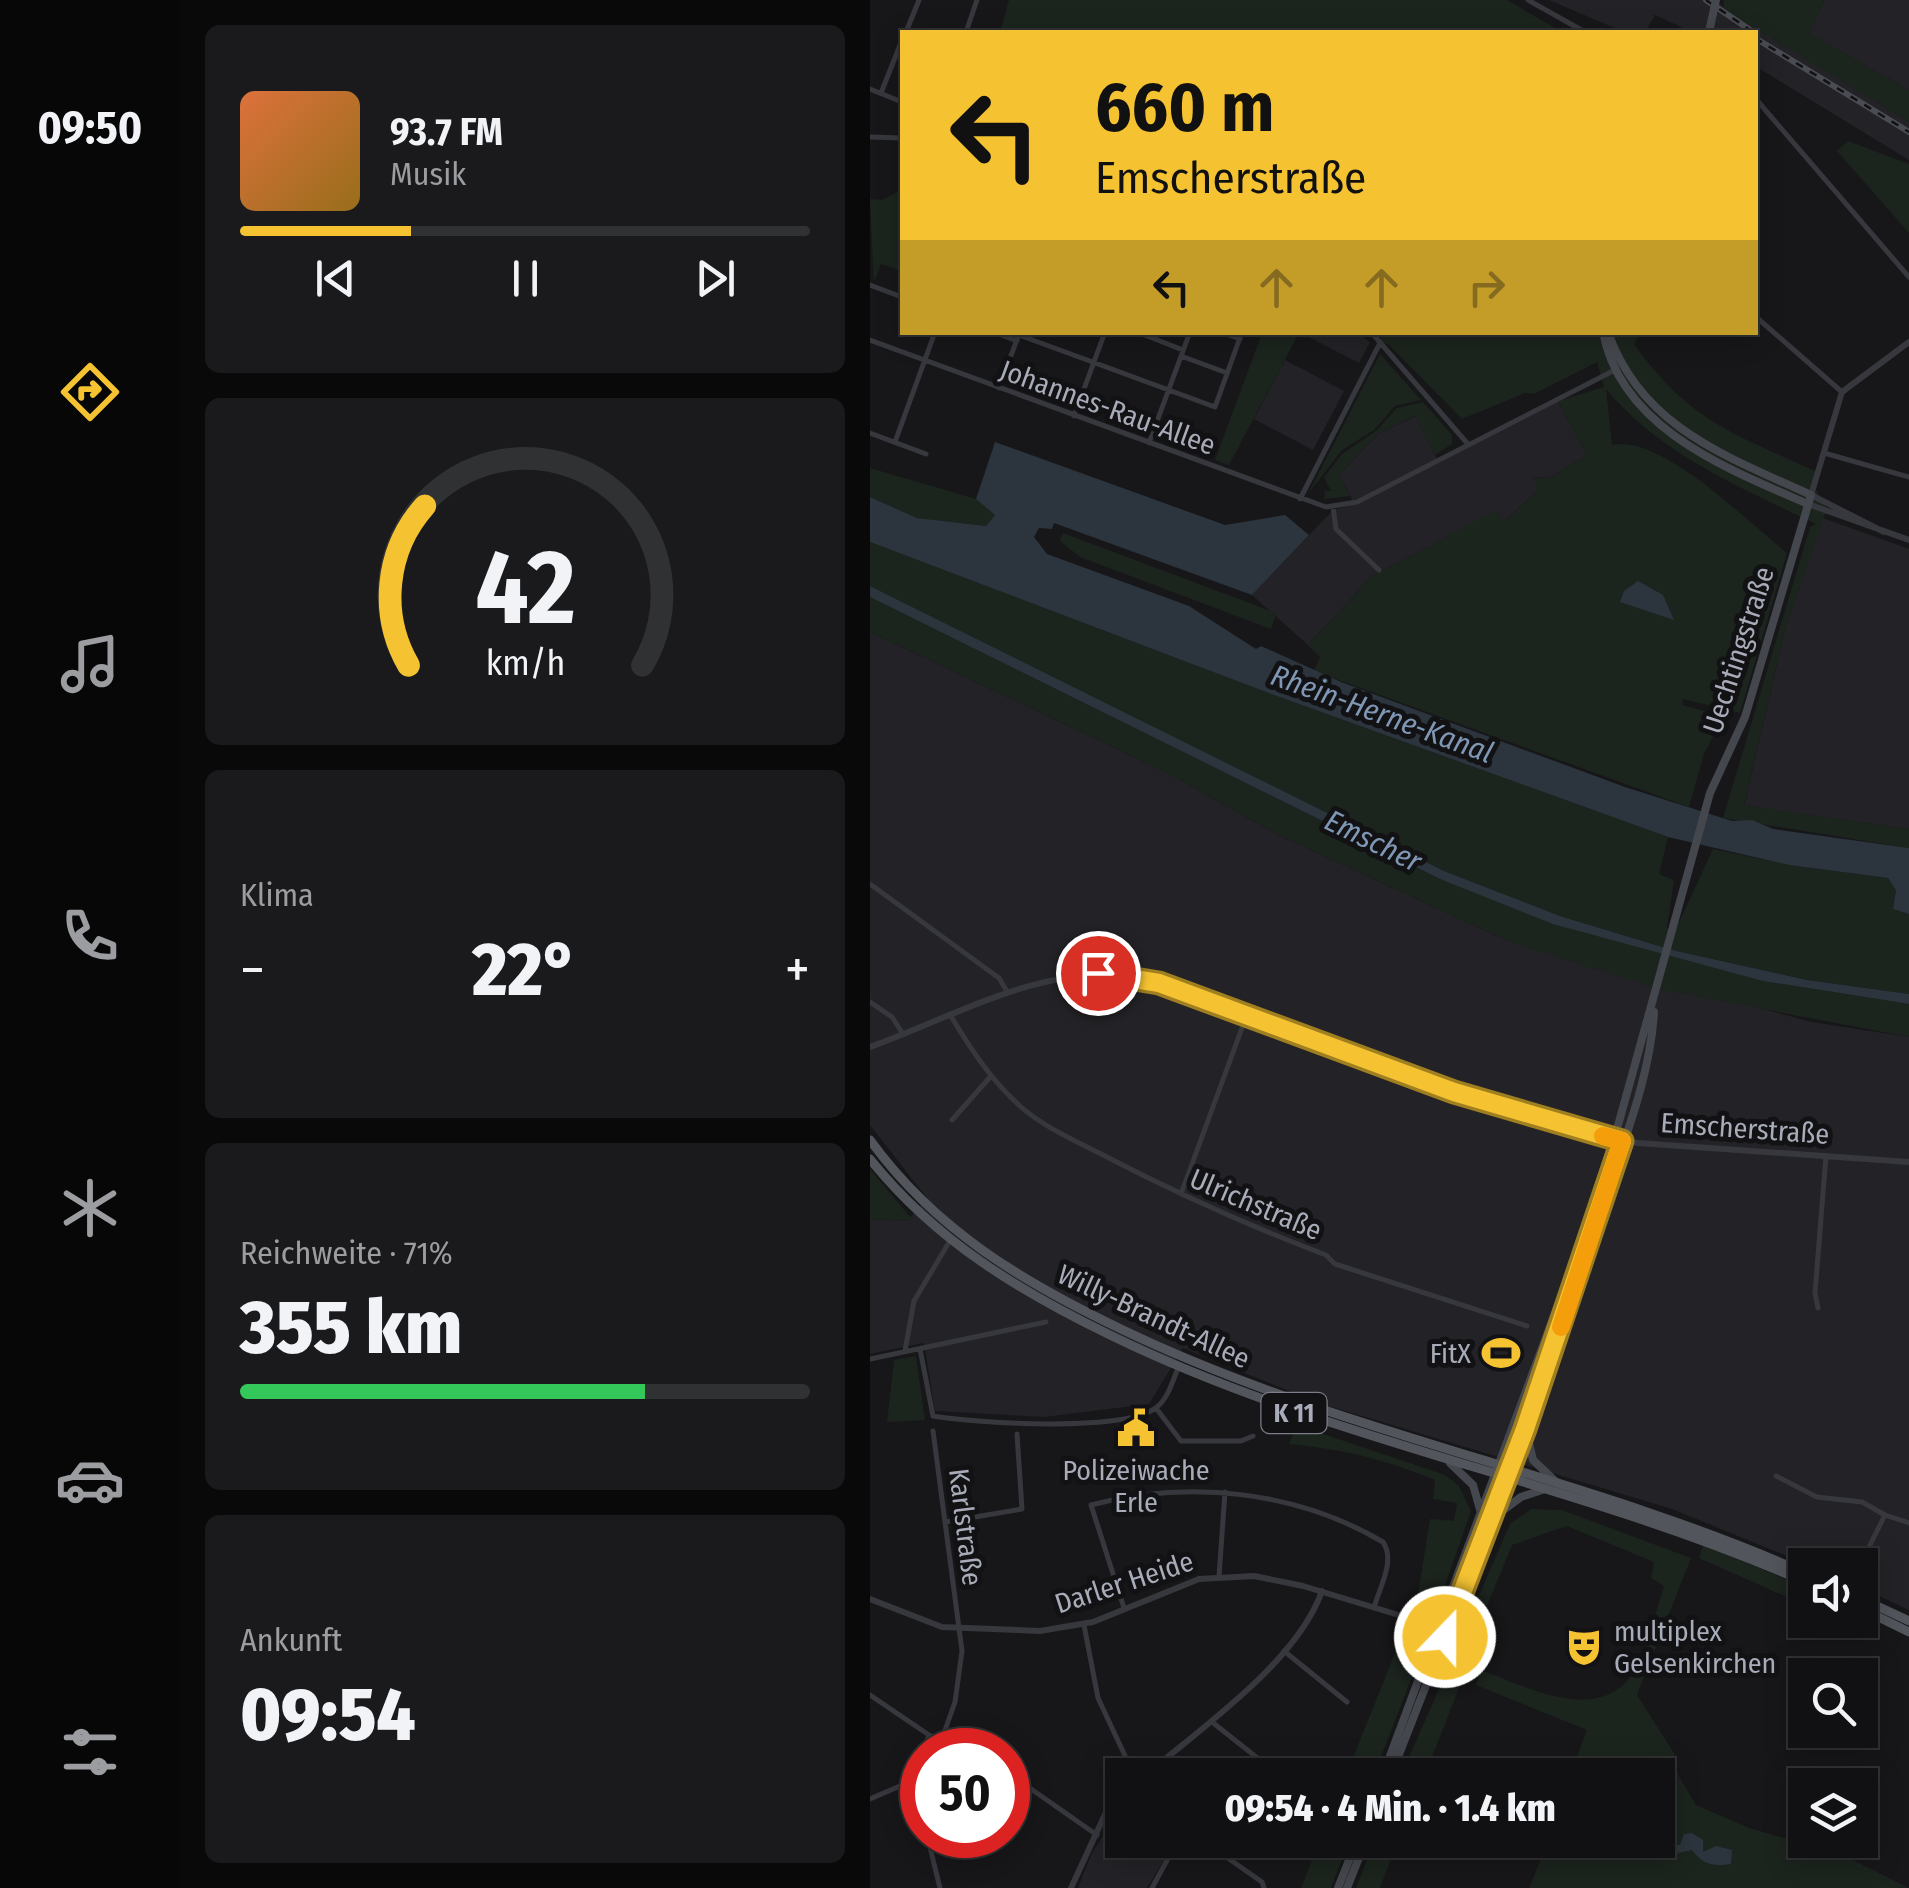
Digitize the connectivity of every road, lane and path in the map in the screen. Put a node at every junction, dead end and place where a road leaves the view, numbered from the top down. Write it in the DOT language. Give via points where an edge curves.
graph roads {
  1 [pos="919,0"];
  2 [pos="976,0"];
  3 [pos="1528,0"];
  4 [pos="1716,0"];
  5 [pos="907,30"];
  6 [pos="967,30"];
  7 [pos="1581,30"];
  8 [pos="1709,30"];
  9 [pos="900,45"];
  10 [pos="870,89"];
  11 [pos="881,94"];
  12 [pos="900,101"];
  13 [pos="1758,101"];
  14 [pos="870,138"];
  15 [pos="900,138"];
  16 [pos="1909,277"];
  17 [pos="870,285"];
  18 [pos="900,296"];
  19 [pos="1758,319"];
  20 [pos="935,335"];
  21 [pos="1104,335"];
  22 [pos="1143,335"];
  23 [pos="1189,335"];
  24 [pos="1373,335"];
  25 [pos="1606,335"];
  26 [pos="1019,336"];
  27 [pos="1241,336"];
  28 [pos="870,340"];
  29 [pos="1909,342"];
  30 [pos="1380,343"];
  31 [pos="1182,353"];
  32 [pos="925,360"];
  33 [pos="1094,362"];
  34 [pos="1618,369"];
  35 [pos="1227,373"];
  36 [pos="999,388"];
  37 [pos="1169,390"];
  38 [pos="1842,392"];
  39 [pos="1074,416"];
  40 [pos="870,433"];
  41 [pos="895,442"];
  42 [pos="1148,443"];
  43 [pos="1468,444"];
  44 [pos="1824,453"];
  45 [pos="926,454"];
  46 [pos="1909,476"];
  47 [pos="1300,499"];
  48 [pos="1809,500"];
  49 [pos="1333,507"];
  50 [pos="1909,540"];
  51 [pos="1379,570"];
  52 [pos="870,884"];
  53 [pos="1008,992"];
  54 [pos="870,1002"];
  55 [pos="951,1016"];
  56 [pos="1246,1016"];
  57 [pos="904,1035"];
  58 [pos="870,1047"];
  59 [pos="991,1076"];
  60 [pos="952,1120"];
  61 [pos="870,1140"];
  62 [pos="1618,1140"];
  63 [pos="1826,1156"];
  64 [pos="870,1159"];
  65 [pos="1909,1162"];
  66 [pos="1181,1194"];
  67 [pos="953,1237"];
  68 [pos="1818,1308"];
  69 [pos="1046,1322"];
  70 [pos="1527,1326"];
  71 [pos="920,1350"];
  72 [pos="905,1352"];
  73 [pos="870,1360"];
  74 [pos="1180,1362"];
  75 [pos="1156,1408"];
  76 [pos="1525,1429"];
  77 [pos="933,1431"];
  78 [pos="1018,1434"];
  79 [pos="1252,1436"];
  80 [pos="1450,1463"];
  81 [pos="1504,1473"];
  82 [pos="1776,1476"];
  83 [pos="1558,1484"];
  84 [pos="1542,1490"];
  85 [pos="1225,1492"];
  86 [pos="1885,1515"];
  87 [pos="1481,1516"];
  88 [pos="1491,1520"];
  89 [pos="945,1522"];
  90 [pos="1909,1523"];
  91 [pos="1868,1548"];
  92 [pos="1788,1566"];
  93 [pos="1788,1575"];
  94 [pos="1219,1576"];
  95 [pos="1322,1591"];
  96 [pos="870,1600"];
  97 [pos="1878,1607"];
  98 [pos="1124,1608"];
  99 [pos="1374,1608"];
  100 [pos="1878,1617"];
  101 [pos="1909,1622"];
  102 [pos="1084,1625"];
  103 [pos="959,1628"];
  104 [pos="1442,1631"];
  105 [pos="1909,1632"];
  106 [pos="1284,1651"];
  107 [pos="870,1694"];
  108 [pos="1347,1702"];
  109 [pos="1210,1720"];
  110 [pos="918,1728"];
  111 [pos="946,1728"];
  112 [pos="1126,1758"];
  113 [pos="1166,1758"];
  114 [pos="1258,1758"];
  115 [pos="1389,1758"];
  116 [pos="1397,1758"];
  117 [pos="900,1786"];
  118 [pos="1030,1788"];
  119 [pos="870,1799"];
  120 [pos="1105,1821"];
  121 [pos="1097,1835"];
  122 [pos="933,1858"];
  123 [pos="1168,1858"];
  124 [pos="1225,1858"];
  125 [pos="1350,1858"];
  126 [pos="1359,1858"];
  127 [pos="940,1888"];
  128 [pos="1072,1888"];
  129 [pos="1152,1888"];
  130 [pos="1264,1888"];
  131 [pos="1338,1888"];
  132 [pos="1348,1888"];
  1 -- 5 [label="street"];
  2 -- 6 [label="street"];
  3 -- 7 [label="street"];
  4 -- 8 [label="main road, bridge"];
  9 -- 11 [label="street"];
  10 -- 11 [label="street"];
  11 -- 12 [label="street"];
  13 -- 16 [label="street"];
  14 -- 15 [label="street"];
  17 -- 18 [label="street"];
  19 -- 38 [label="street"];
  20 -- 32 [label="street"];
  21 -- 33 [label="street"];
  22 -- 31 [label="street"];
  23 -- 31 [label="street"];
  24 -- 30 [label="street"];
  25 -- 34 [label="main road"];
  26 -- 33 [label="street"];
  26 -- 36 [label="street"];
  27 -- 35 [label="street"];
  28 -- 32 [label="street, Johannes-Rau-Allee"];
  29 -- 38 [label="street"];
  30 -- 43 [label="street"];
  30 -- 47 [label="street"];
  31 -- 35 [label="street"];
  31 -- 37 [label="street"];
  32 -- 36 [label="street, Johannes-Rau-Allee"];
  32 -- 41 [label="street"];
  33 -- 37 [label="street"];
  33 -- 39 [label="street"];
  34 -- 43 [label="street"];
  34 -- 48 [label="main road" via="1637,405 1664,428"];
  35 -- 37 [label="street" via="1215,407"];
  36 -- 39 [label="street, Johannes-Rau-Allee"];
  37 -- 42 [label="street"];
  38 -- 44 [label="street, Uechtingstraße"];
  39 -- 42 [label="street, Johannes-Rau-Allee"];
  40 -- 41 [label="street"];
  41 -- 45 [label="street"];
  42 -- 47 [label="street, Johannes-Rau-Allee"];
  43 -- 49 [label="street" via="1357,502"];
  44 -- 46 [label="street"];
  44 -- 48 [label="street, Uechtingstraße"];
  47 -- 49 [label="street, Johannes-Rau-Allee"];
  48 -- 50 [label="street"];
  48 -- 62 [label="main road, Uechtingstraße" via="1745,717 1706,805"];
  49 -- 51 [label="street" via="1336,529"];
  52 -- 53 [label="street" via="1000,978"];
  53 -- 55 [label="street, Emscherstraße"];
  53 -- 56 [label="street, Emscherstraße" via="1075,974 1126,975"];
  54 -- 57 [label="street"];
  55 -- 57 [label="street, Emscherstraße"];
  55 -- 59 [label="street, Ulrichstraße"];
  56 -- 62 [label="street, Emscherstraße" via="1454,1092"];
  56 -- 66 [label="street"];
  57 -- 58 [label="street, Emscherstraße"];
  59 -- 60 [label="street"];
  59 -- 66 [label="street, Ulrichstraße" via="1044,1124"];
  61 -- 67 [label="main road, Willy-Brandt-Allee / K 11"];
  62 -- 63 [label="street, Emscherstraße"];
  62 -- 76 [label="main road"];
  62 -- 81 [label="main road"];
  63 -- 65 [label="street, Emscherstraße"];
  63 -- 68 [label="street"];
  64 -- 67 [label="main road, Willy-Brandt-Allee / K 11" via="922,1217"];
  66 -- 70 [label="street, Ulrichstraße" via="1367,1277"];
  67 -- 72 [label="street" via="914,1301"];
  67 -- 74 [label="main road, Willy-Brandt-Allee / K 11"];
  69 -- 71 [label="street"];
  71 -- 72 [label="street"];
  71 -- 75 [label="street" via="933,1416 1033,1424"];
  72 -- 73 [label="street"];
  74 -- 75 [label="street"];
  74 -- 80 [label="main road, Willy-Brandt-Allee / K 11" via="1332,1426"];
  74 -- 81 [label="main road, Willy-Brandt-Allee / K 11"];
  75 -- 79 [label="street" via="1181,1441"];
  76 -- 81 [label="main road"];
  76 -- 83 [label="main road" via="1533,1460"];
  77 -- 89 [label="street, Karlstraße"];
  78 -- 89 [label="street" via="1022,1509"];
  80 -- 81 [label="main road, Willy-Brandt-Allee / K 11"];
  80 -- 87 [label="main road" via="1472,1485"];
  81 -- 83 [label="main road, Willy-Brandt-Allee / K 11"];
  81 -- 84 [label="main road, Willy-Brandt-Allee / K 11"];
  81 -- 87 [label="main road"];
  81 -- 88 [label="main road"];
  82 -- 86 [label="street" via="1817,1497 1862,1502"];
  83 -- 92 [label="main road, Willy-Brandt-Allee / K 11"];
  84 -- 88 [label="main road"];
  84 -- 93 [label="main road, Willy-Brandt-Allee / K 11"];
  85 -- 94 [label="street"];
  85 -- 98 [label="street" via="1091,1505"];
  85 -- 99 [label="street" via="1309,1509 1382,1542 1386,1570"];
  86 -- 90 [label="street"];
  86 -- 91 [label="street"];
  87 -- 104 [label="main road"];
  88 -- 104 [label="main road"];
  89 -- 103 [label="street, Karlstraße"];
  94 -- 95 [label="street, Darler Heide" via="1269,1578"];
  94 -- 98 [label="street, Darler Heide"];
  95 -- 99 [label="street, Darler Heide"];
  95 -- 106 [label="street"];
  96 -- 103 [label="street, Darler Heide" via="931,1625"];
  97 -- 101 [label="main road"];
  98 -- 102 [label="street, Darler Heide"];
  99 -- 104 [label="street, Darler Heide"];
  100 -- 105 [label="main road"];
  102 -- 103 [label="street, Darler Heide"];
  102 -- 112 [label="street" via="1098,1698"];
  103 -- 111 [label="street, Karlstraße" via="960,1679"];
  104 -- 115 [label="main road"];
  104 -- 116 [label="main road"];
  106 -- 108 [label="street"];
  106 -- 109 [label="street"];
  107 -- 110 [label="street"];
  109 -- 113 [label="street"];
  109 -- 114 [label="street"];
  117 -- 119 [label="street"];
  118 -- 121 [label="street"];
  120 -- 121 [label="street"];
  121 -- 128 [label="street"];
  122 -- 127 [label="street"];
  123 -- 129 [label="street"];
  124 -- 130 [label="street"];
  125 -- 131 [label="main road"];
  126 -- 132 [label="main road"];
}
